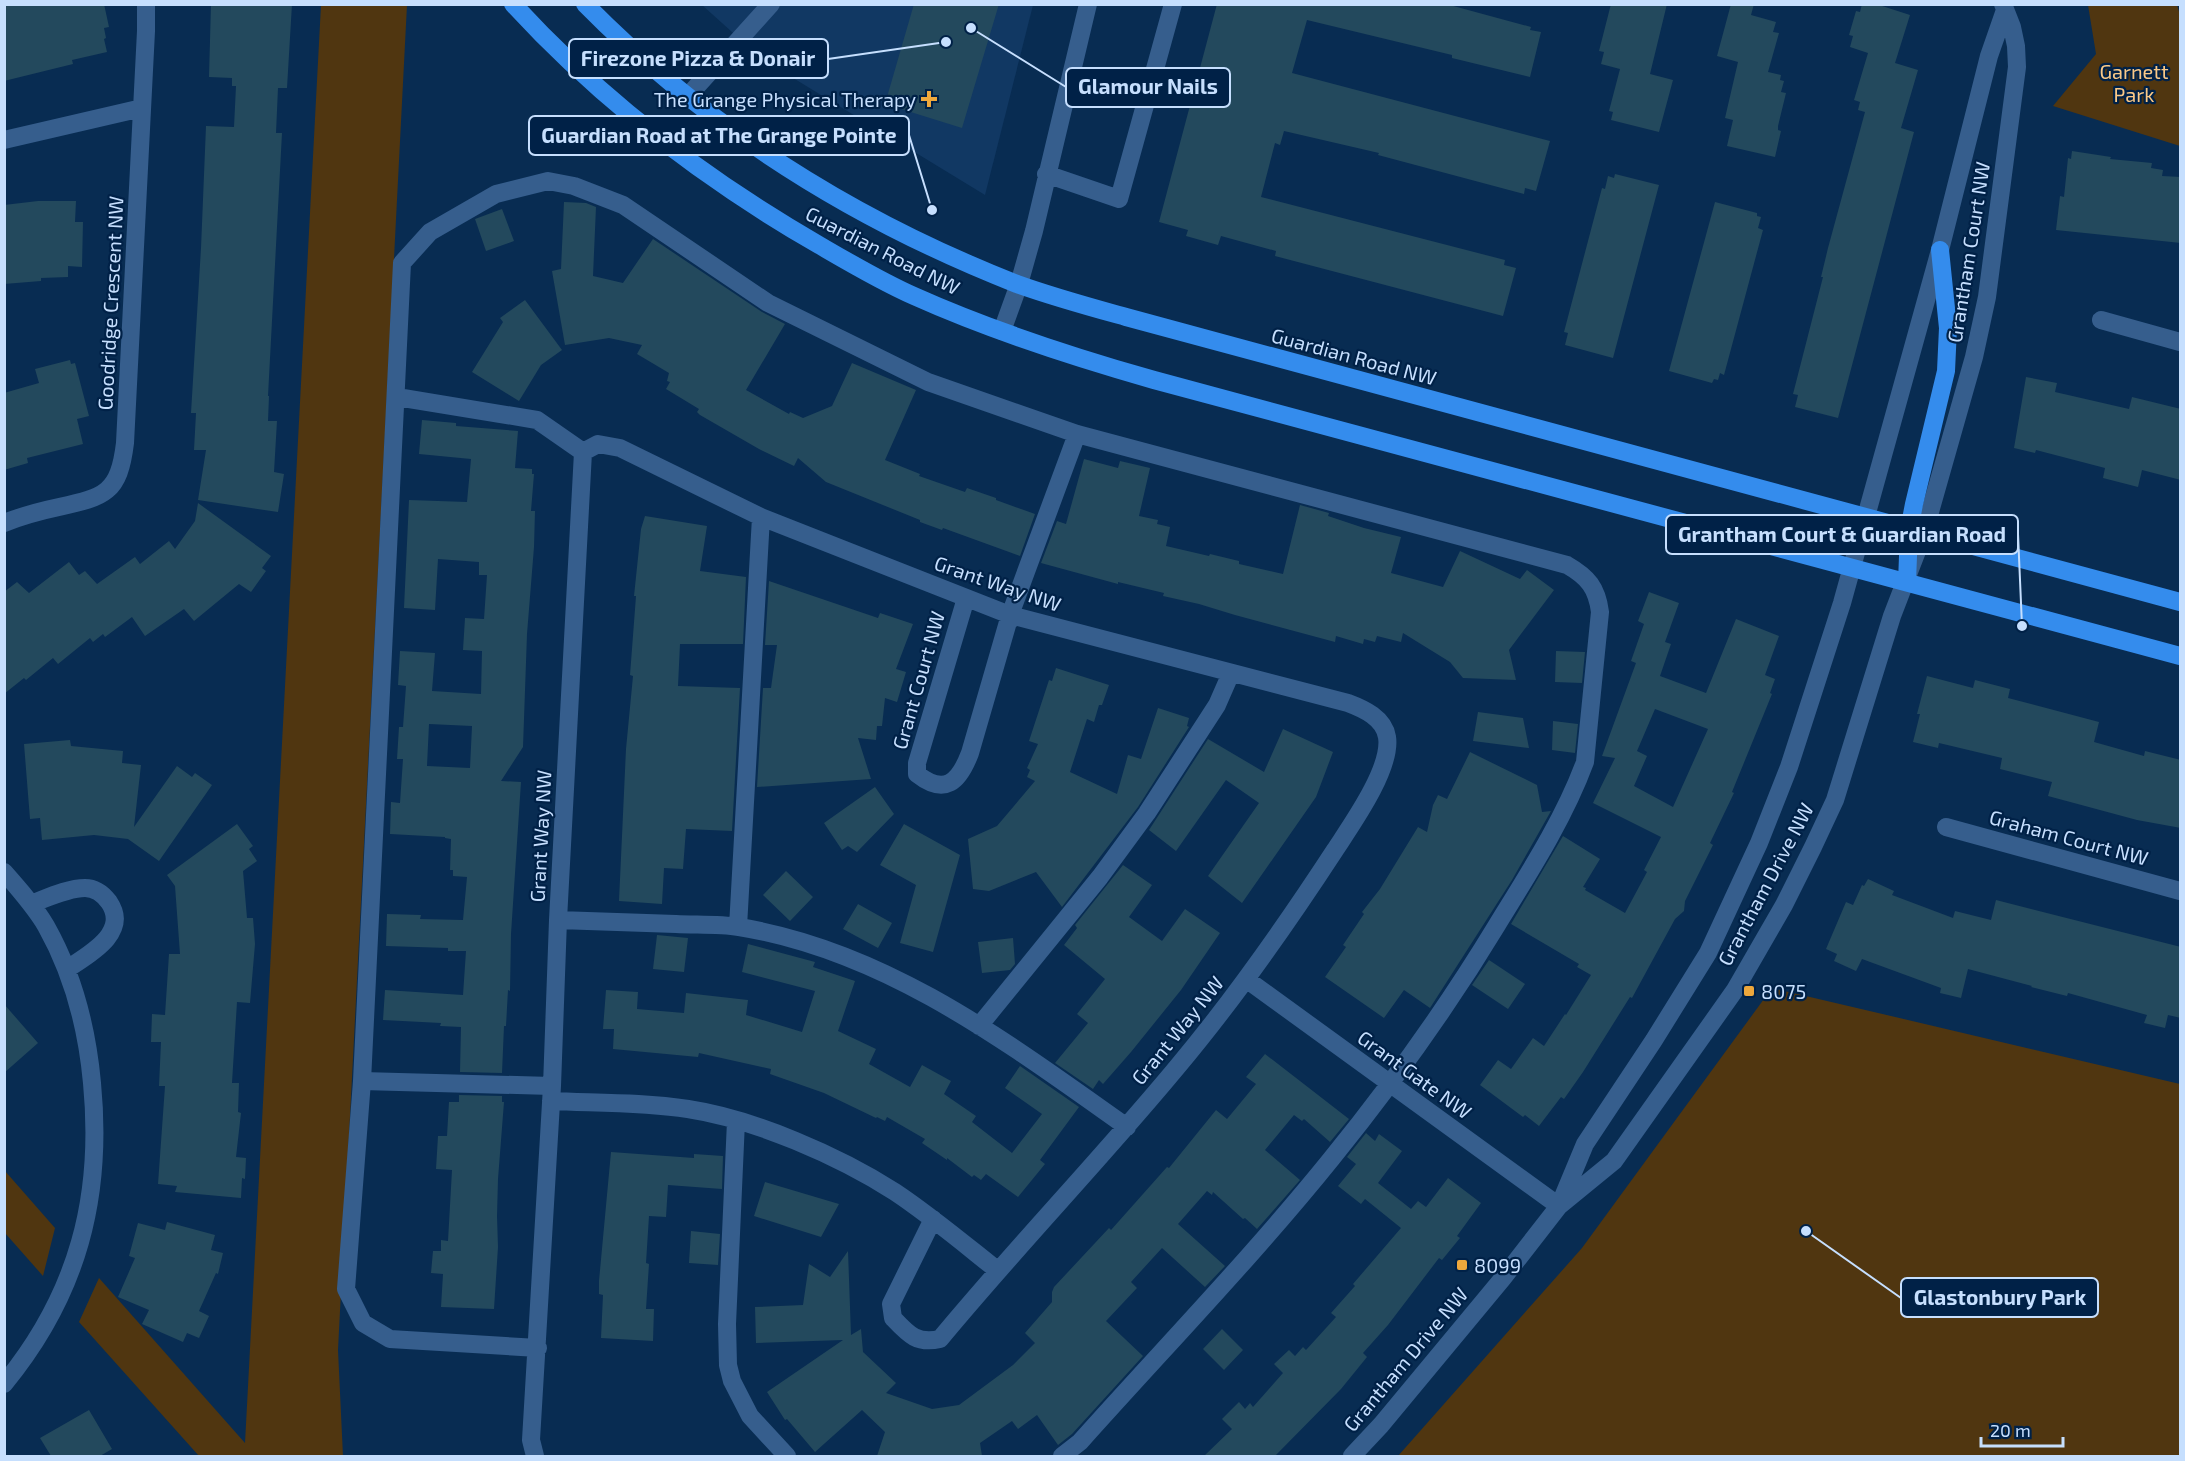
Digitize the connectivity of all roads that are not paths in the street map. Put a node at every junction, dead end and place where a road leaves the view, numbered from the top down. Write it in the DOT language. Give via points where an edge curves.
graph roads {
  1 [pos="146,4"];
  2 [pos="513,4"];
  3 [pos="585,4"];
  4 [pos="771,4"];
  5 [pos="1088,4"];
  6 [pos="1173,4"];
  7 [pos="2004,7"];
  8 [pos="688,96"];
  9 [pos="142,108"];
  10 [pos="4,140"];
  11 [pos="1046,174"];
  12 [pos="1940,250"];
  13 [pos="1019,284"];
  14 [pos="2101,320"];
  15 [pos="1002,331"];
  16 [pos="2181,342"];
  17 [pos="397,397"];
  18 [pos="1077,434"];
  19 [pos="583,452"];
  20 [pos="761,517"];
  21 [pos="1866,518"];
  22 [pos="4,523"];
  23 [pos="1916,531"];
  24 [pos="1852,567"];
  25 [pos="1907,582"];
  26 [pos="966,598"];
  27 [pos="2181,602"];
  28 [pos="1011,615"];
  29 [pos="2181,656"];
  30 [pos="1231,673"];
  31 [pos="1947,827"];
  32 [pos="4,872"];
  33 [pos="2181,891"];
  34 [pos="31,904"];
  35 [pos="558,920"];
  36 [pos="738,927"];
  37 [pos="67,969"];
  38 [pos="1246,979"];
  39 [pos="979,1026"];
  40 [pos="362,1081"];
  41 [pos="1389,1083"];
  42 [pos="551,1093"];
  43 [pos="736,1121"];
  44 [pos="1126,1128"];
  45 [pos="1559,1206"];
  46 [pos="933,1219"];
  47 [pos="997,1270"];
  48 [pos="538,1348"];
  49 [pos="4,1384"];
  50 [pos="535,1456"];
  51 [pos="787,1456"];
  52 [pos="1062,1456"];
  53 [pos="1352,1456"];
  1 -- 9 [label="street, Goodridge Crescent NW"];
  2 -- 15 [label="main road, Guardian Road NW" via="613,100 724,186 779,222 914,296"];
  3 -- 8 [label="main road, Guardian Road NW" via="618,38"];
  4 -- 8 [label="street"];
  5 -- 11 [label="street"];
  6 -- 11 [label="street" via="1119,199"];
  7 -- 12 [label="street, Grantham Court NW"];
  7 -- 23 [label="street, Grantham Court NW" via="2012,27 2017,67 1987,297 1974,357"];
  8 -- 13 [label="main road, Guardian Road NW" via="741,138 841,202 900,233"];
  9 -- 10 [label="street"];
  9 -- 22 [label="street, Goodridge Crescent NW" via="121,470 98,497"];
  11 -- 13 [label="street"];
  12 -- 21 [label="street, Grantham Court NW"];
  12 -- 23 [label="main road" via="1948,328 1946,371"];
  13 -- 15 [label="street"];
  13 -- 21 [label="main road, Guardian Road NW" via="1126,317"];
  14 -- 16 [label="street"];
  15 -- 24 [label="main road, Guardian Road NW" via="1035,345 1154,380"];
  17 -- 18 [label="street" via="402,263 430,231 496,194 548,181 574,186 623,205 768,303 928,382"];
  17 -- 19 [label="street" via="537,420"];
  17 -- 40 [label="street"];
  18 -- 28 [label="street"];
  18 -- 41 [label="street" via="1567,565 1582,573 1598,597 1600,612 1587,750 1577,783 1526,879 1483,948"];
  19 -- 20 [label="street, Grant Way NW" via="598,444 620,448"];
  19 -- 35 [label="street, Grant Way NW"];
  20 -- 26 [label="street, Grant Way NW"];
  20 -- 36 [label="street"];
  21 -- 23 [label="main road, Guardian Road NW"];
  21 -- 24 [label="street, Grantham Drive NW"];
  23 -- 25 [label="street, Grantham Drive NW"];
  23 -- 27 [label="main road, Guardian Road NW"];
  24 -- 25 [label="main road, Guardian Road NW"];
  24 -- 45 [label="street, Grantham Drive NW" via="1789,767 1723,924 1683,995 1585,1144"];
  25 -- 29 [label="main road"];
  25 -- 45 [label="street, Grantham Drive NW" via="1892,616 1835,800 1784,905 1735,990 1614,1161"];
  26 -- 28 [label="street, Grant Way NW"];
  26 -- 28 [label="street, Grant Court NW" via="917,763 917,774 926,781 939,785 962,774"];
  28 -- 30 [label="street, Grant Way NW"];
  30 -- 38 [label="street, Grant Way NW" via="1364,709 1385,728 1387,738 1383,767 1359,811"];
  30 -- 39 [label="street" via="1217,705 1147,813"];
  31 -- 33 [label="street, Graham Court NW"];
  32 -- 34 [label="street"];
  34 -- 37 [label="street"];
  34 -- 37 [label="street" via="86,888 97,890 111,905 111,934"];
  35 -- 36 [label="street"];
  35 -- 42 [label="street, Grant Way NW"];
  36 -- 39 [label="street" via="824,949 875,968"];
  37 -- 49 [label="street" via="89,1058 96,1134 92,1191 80,1247 65,1286 45,1324"];
  38 -- 41 [label="street, Grant Gate NW"];
  38 -- 44 [label="street, Grant Way NW"];
  39 -- 44 [label="street"];
  40 -- 42 [label="street"];
  40 -- 48 [label="street" via="346,1289 363,1323 390,1339"];
  41 -- 45 [label="street, Grant Gate NW"];
  41 -- 52 [label="street" via="1281,1219 1080,1442"];
  42 -- 43 [label="street" via="689,1109"];
  42 -- 48 [label="street, Grant Way NW"];
  43 -- 46 [label="street" via="825,1155 893,1191"];
  43 -- 51 [label="street" via="728,1365 750,1416"];
  44 -- 47 [label="street, Grant Way NW"];
  45 -- 53 [label="street, Grantham Drive NW"];
  46 -- 47 [label="street"];
  46 -- 47 [label="street, Grant Way NW" via="891,1304 893,1318 916,1339 940,1339"];
  48 -- 50 [label="street, Grant Way NW" via="531,1440"];
}
